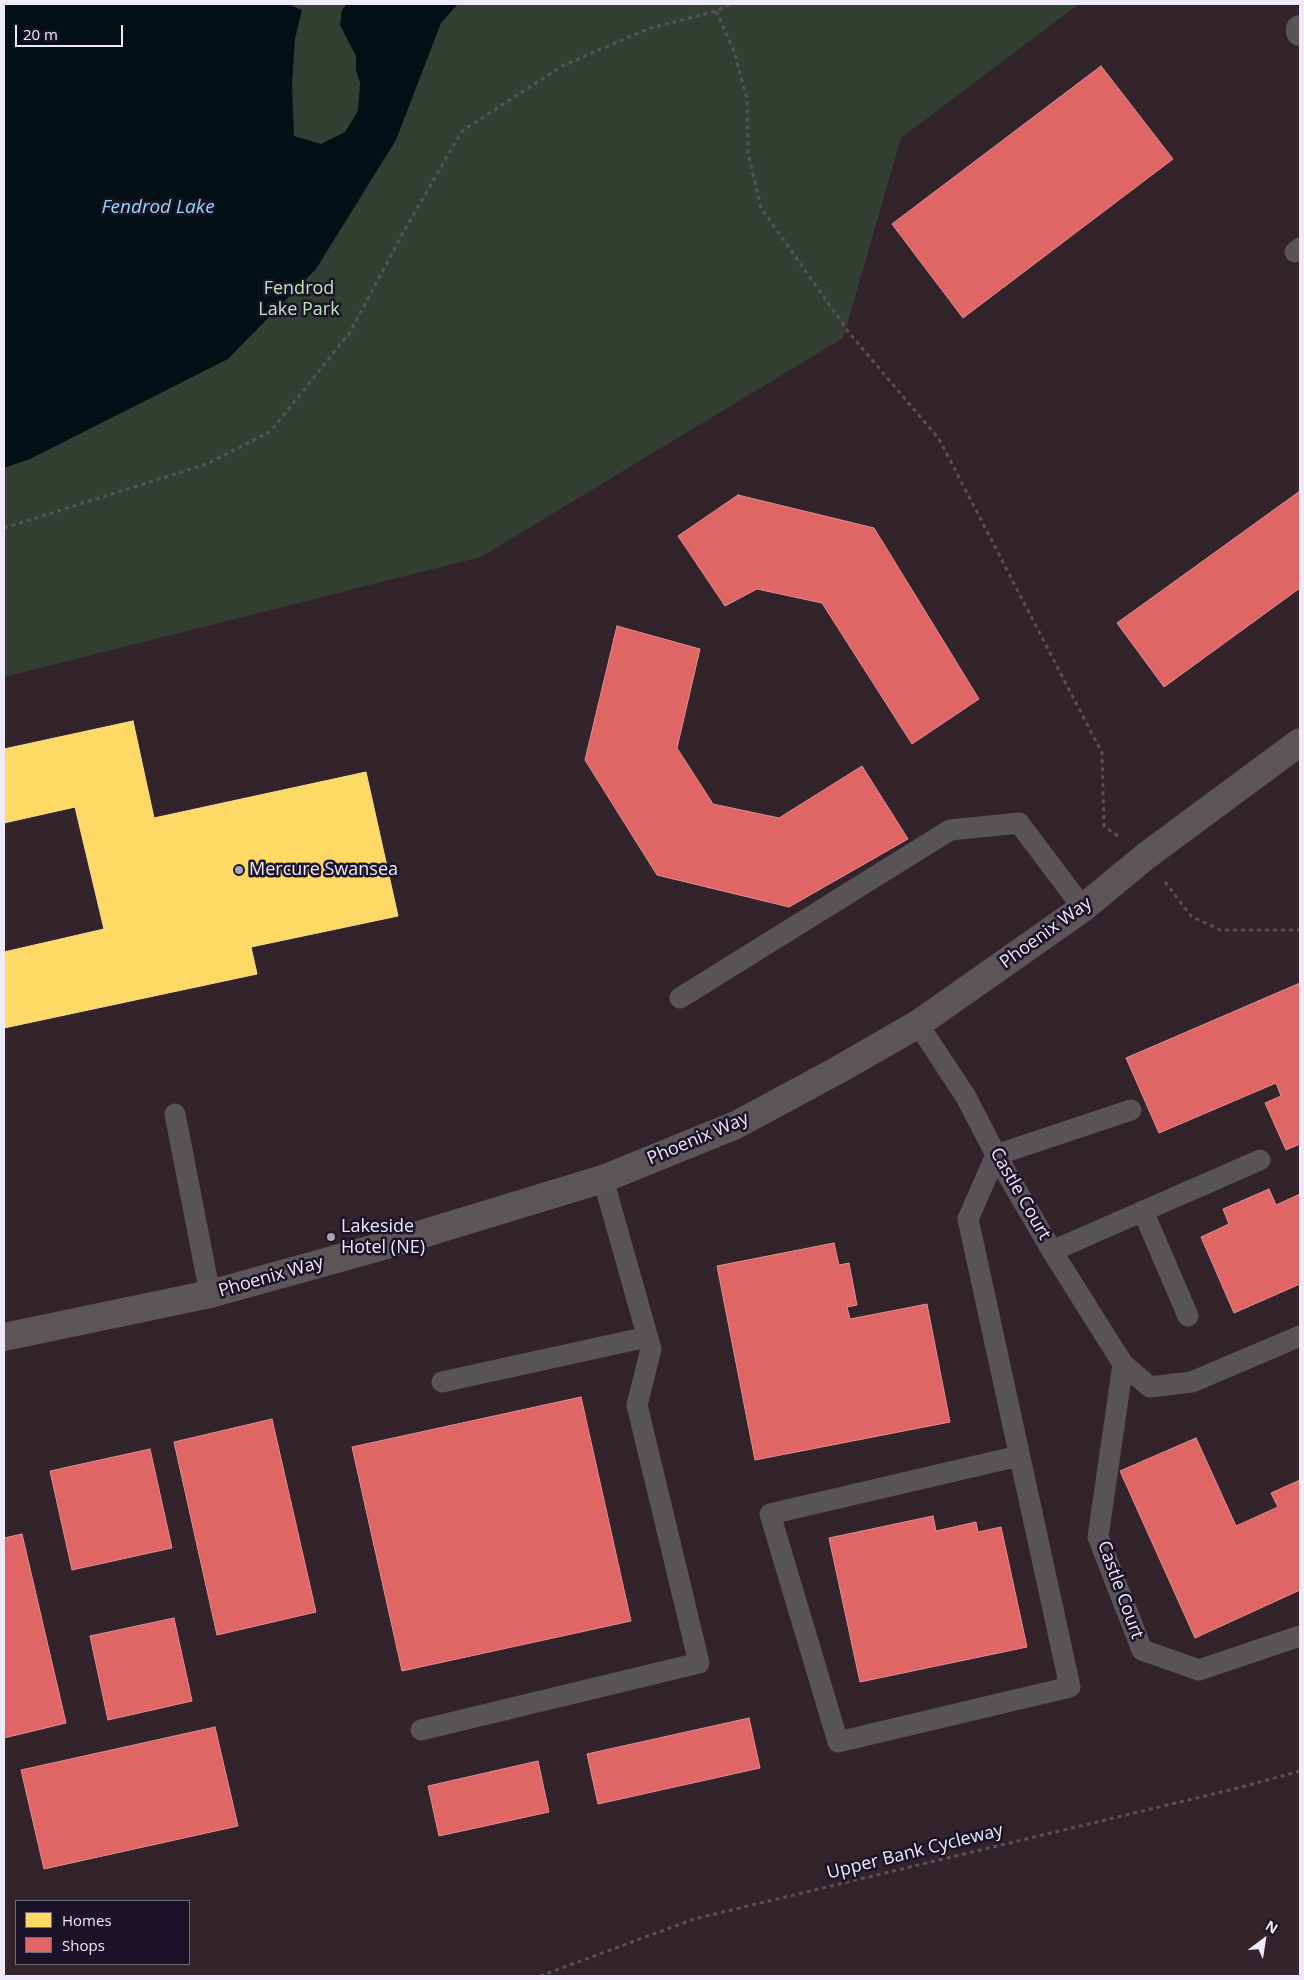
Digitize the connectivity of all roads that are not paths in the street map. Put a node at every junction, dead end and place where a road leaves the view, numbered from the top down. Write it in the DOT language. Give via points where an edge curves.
graph roads {
  1 [pos="1300,742"];
  2 [pos="1083,908"];
  3 [pos="680,998"];
  4 [pos="918,1024"];
  5 [pos="1131,1110"];
  6 [pos="175,1114"];
  7 [pos="996,1155"];
  8 [pos="1260,1160"];
  9 [pos="603,1179"];
  10 [pos="1143,1211"];
  11 [pos="1052,1251"];
  12 [pos="210,1294"];
  13 [pos="1188,1316"];
  14 [pos="1300,1336"];
  15 [pos="4,1337"];
  16 [pos="647,1337"];
  17 [pos="1123,1364"];
  18 [pos="442,1382"];
  19 [pos="1019,1456"];
  20 [pos="1300,1636"];
  21 [pos="421,1730"];
  1 -- 2 [label="street, Phoenix Way" via="1146,856"];
  2 -- 3 [label="lane" via="1019,823 950,830"];
  2 -- 4 [label="street, Phoenix Way"];
  4 -- 7 [label="lane, Castle Court" via="966,1098"];
  4 -- 9 [label="street, Phoenix Way" via="739,1123"];
  5 -- 7 [label="lane"];
  6 -- 12 [label="lane"];
  7 -- 11 [label="lane, Castle Court"];
  7 -- 19 [label="lane" via="968,1219"];
  8 -- 10 [label="lane"];
  9 -- 12 [label="street, Phoenix Way"];
  9 -- 16 [label="lane"];
  10 -- 11 [label="lane"];
  10 -- 13 [label="lane"];
  11 -- 17 [label="lane, Castle Court"];
  12 -- 15 [label="street, Phoenix Way"];
  14 -- 17 [label="lane, Castle Court" via="1192,1382 1150,1387"];
  16 -- 18 [label="lane"];
  16 -- 21 [label="lane" via="651,1349 637,1405 699,1663"];
  17 -- 20 [label="lane, Castle Court" via="1098,1537 1142,1650 1199,1670"];
  19 -- 19 [label="lane" via="1070,1687 838,1742 770,1514"];
}
